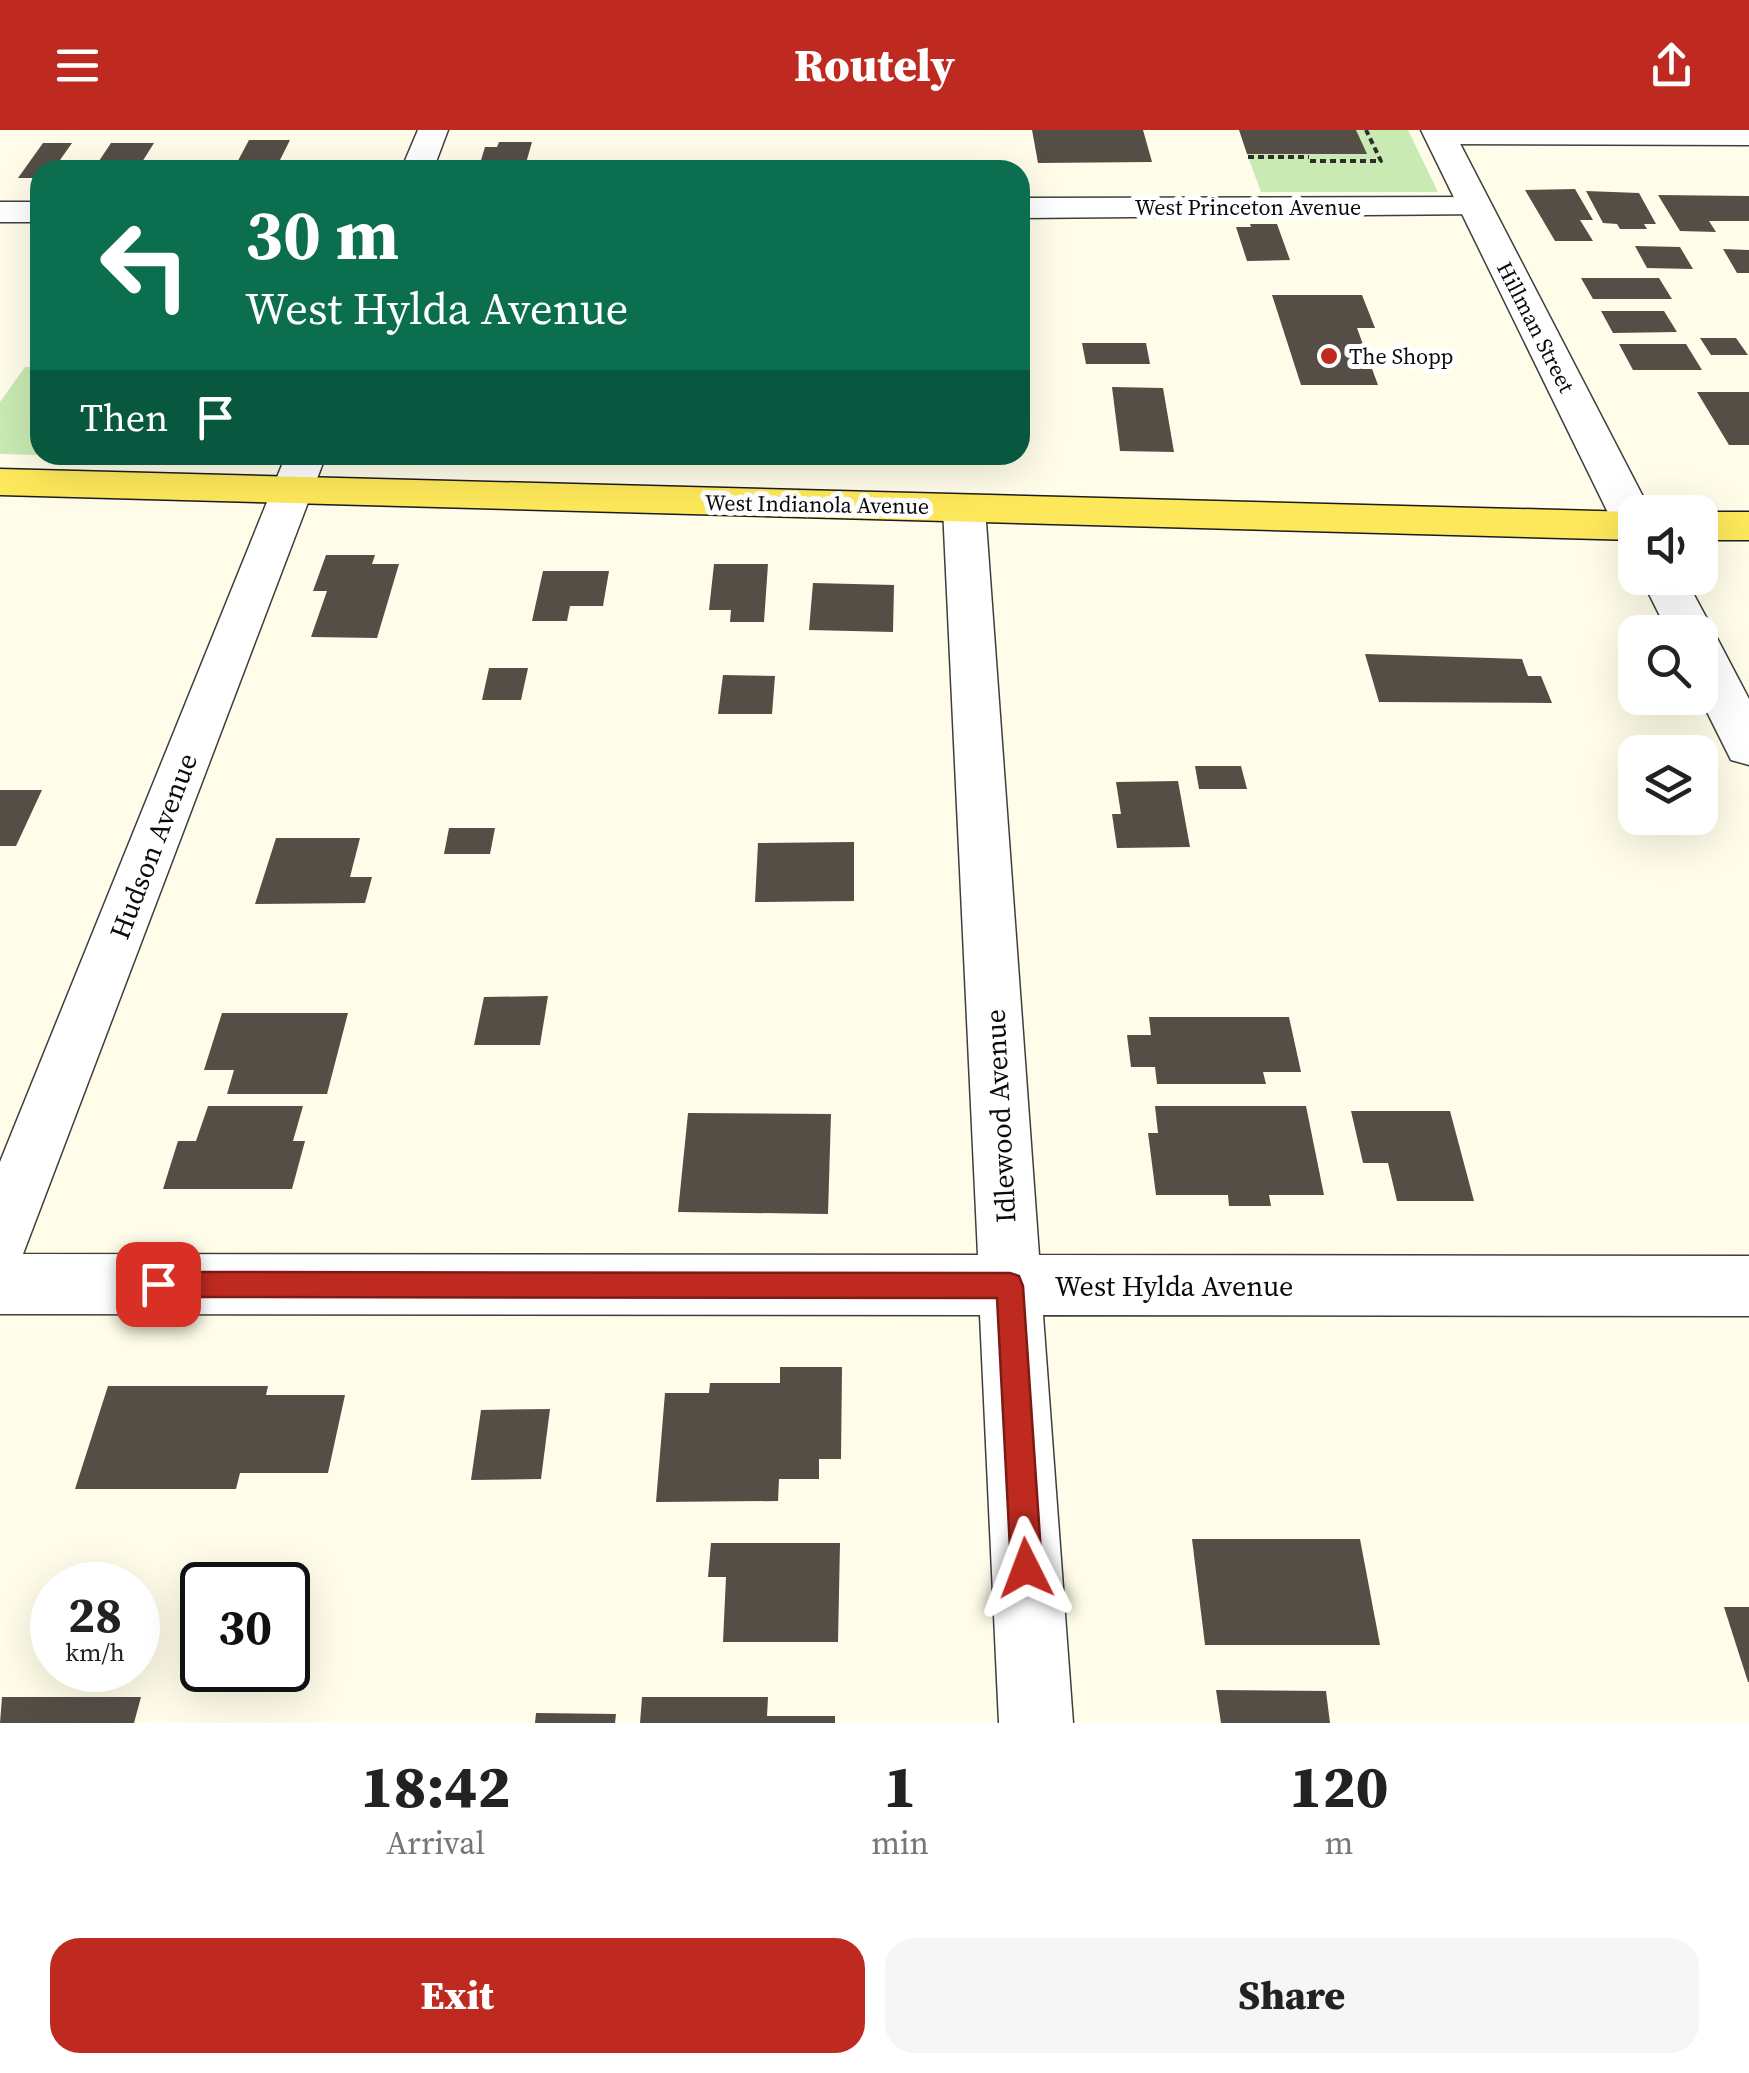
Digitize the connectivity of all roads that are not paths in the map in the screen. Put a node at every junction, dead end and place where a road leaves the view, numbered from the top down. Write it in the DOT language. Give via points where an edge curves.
graph roads {
  1 [pos="432,130"];
  2 [pos="1438,132"];
  3 [pos="1749,136"];
  4 [pos="421,160"];
  5 [pos="1476,206"];
  6 [pos="1030,208"];
  7 [pos="0,212"];
  8 [pos="30,212"];
  9 [pos="299,473"];
  10 [pos="0,482"];
  11 [pos="1620,495"];
  12 [pos="964,508"];
  13 [pos="1618,524"];
  14 [pos="1718,526"];
  15 [pos="1749,526"];
  16 [pos="1718,686"];
  17 [pos="1749,748"];
  18 [pos="0,1237"];
  19 [pos="0,1284"];
  20 [pos="1010,1286"];
  21 [pos="1749,1286"];
  22 [pos="1036,1723"];
  1 -- 4 [label="street"];
  2 -- 3 [label="street"];
  2 -- 5 [label="street, Hillman Street"];
  5 -- 6 [label="street, West Princeton Avenue"];
  5 -- 11 [label="street, Hillman Street"];
  7 -- 8 [label="street"];
  9 -- 10 [label="main road, West Indianola Avenue"];
  9 -- 12 [label="main road, West Indianola Avenue"];
  9 -- 18 [label="street, Hudson Avenue"];
  12 -- 13 [label="main road, West Indianola Avenue"];
  12 -- 20 [label="street, Idlewood Avenue"];
  14 -- 15 [label="main road"];
  16 -- 17 [label="street"];
  19 -- 20 [label="street, West Hylda Avenue"];
  20 -- 21 [label="street, West Hylda Avenue"];
  20 -- 22 [label="street, Idlewood Avenue"];
}
